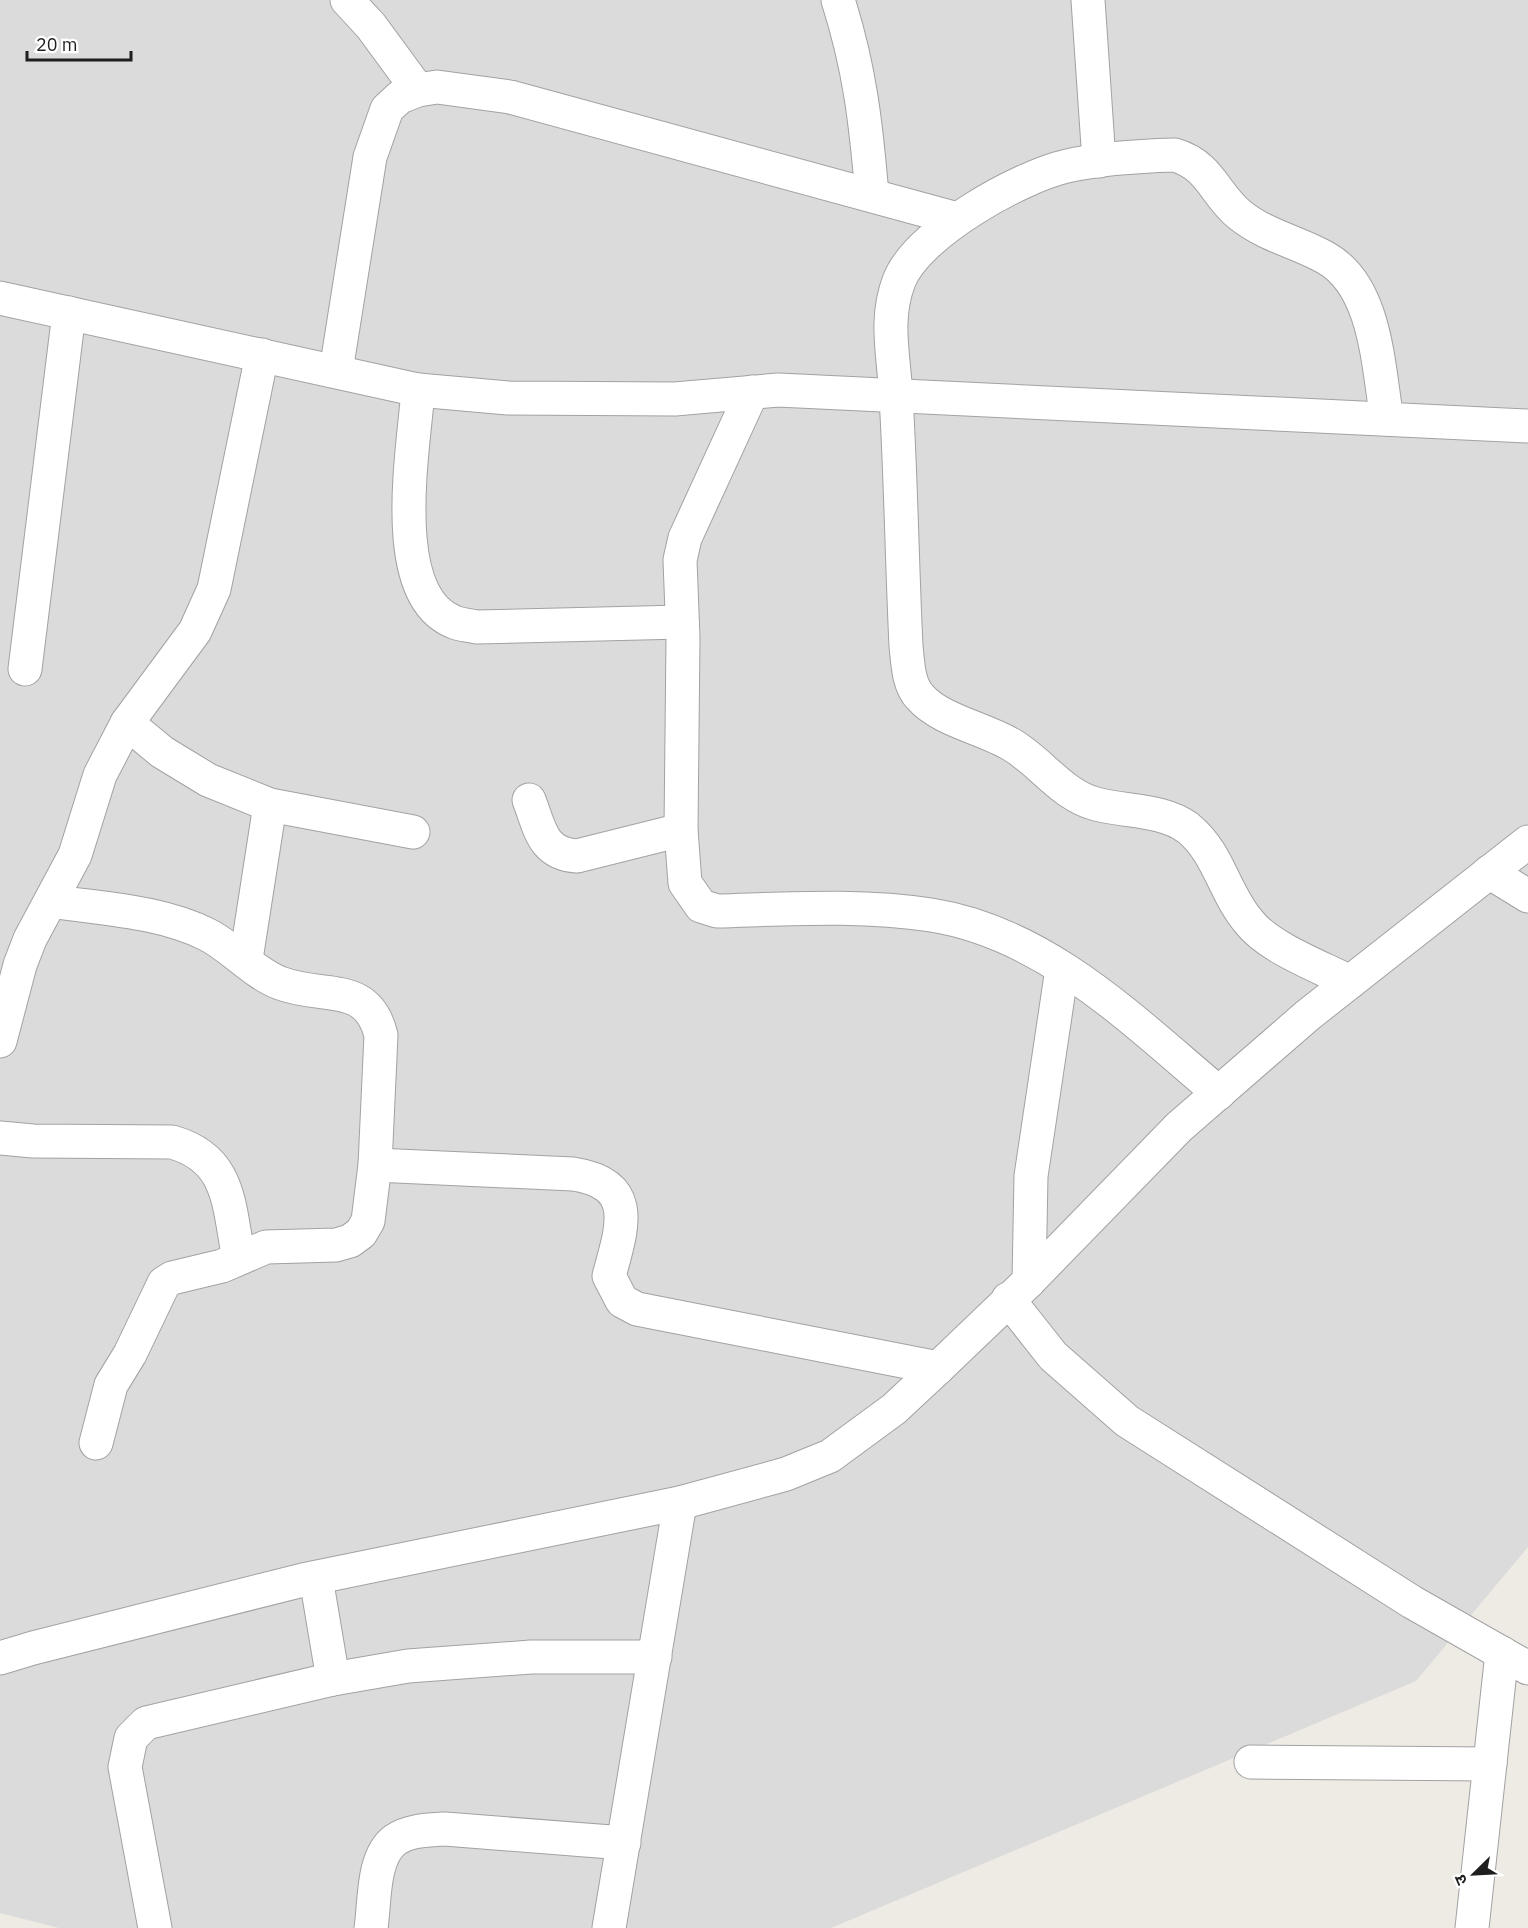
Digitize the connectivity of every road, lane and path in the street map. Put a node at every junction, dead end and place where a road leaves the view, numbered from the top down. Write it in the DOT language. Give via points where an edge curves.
graph roads {
  1 [pos="348,0"];
  2 [pos="838,0"];
  3 [pos="1088,0"];
  4 [pos="418,90"];
  5 [pos="1099,161"];
  6 [pos="872,195"];
  7 [pos="957,219"];
  8 [pos="0,298"];
  9 [pos="69,313"];
  10 [pos="262,355"];
  11 [pos="336,371"];
  12 [pos="418,390"];
  13 [pos="752,392"];
  14 [pos="896,395"];
  15 [pos="1387,419"];
  16 [pos="1528,426"];
  17 [pos="682,622"];
  18 [pos="25,669"];
  19 [pos="127,723"];
  20 [pos="529,800"];
  21 [pos="270,805"];
  22 [pos="681,831"];
  23 [pos="413,832"];
  24 [pos="1528,842"];
  25 [pos="1490,872"];
  26 [pos="1528,896"];
  27 [pos="51,901"];
  28 [pos="246,959"];
  29 [pos="1062,969"];
  30 [pos="1350,982"];
  31 [pos="0,1041"];
  32 [pos="1219,1093"];
  33 [pos="0,1138"];
  34 [pos="375,1165"];
  35 [pos="239,1258"];
  36 [pos="1018,1290"];
  37 [pos="938,1368"];
  38 [pos="96,1443"];
  39 [pos="680,1503"];
  40 [pos="316,1578"];
  41 [pos="655,1657"];
  42 [pos="0,1658"];
  43 [pos="1515,1660"];
  44 [pos="333,1679"];
  45 [pos="1251,1762"];
  46 [pos="1490,1764"];
  47 [pos="624,1842"];
  48 [pos="154,1928"];
  49 [pos="371,1928"];
  50 [pos="609,1928"];
  51 [pos="1472,1928"];
  1 -- 4 [label="street"];
  2 -- 6 [label="street" via="865,108"];
  3 -- 5 [label="street"];
  4 -- 6 [label="street" via="437,87 510,98"];
  4 -- 11 [label="street" via="400,97 387,109 370,157"];
  5 -- 7 [label="street" via="1038,176"];
  5 -- 15 [label="street" via="1175,155 1191,160 1240,215 1257,227 1326,258 1341,270 1368,318"];
  6 -- 7 [label="street"];
  7 -- 14 [label="street" via="923,245 908,261 899,280 891,309 889,341"];
  8 -- 9 [label="street"];
  9 -- 10 [label="street"];
  9 -- 18 [label="street"];
  10 -- 11 [label="street"];
  10 -- 19 [label="street" via="214,588 195,631"];
  11 -- 12 [label="street"];
  12 -- 13 [label="street" via="508,398 675,399"];
  12 -- 17 [label="street" via="408,523 411,561 418,585 435,608 453,622 476,627"];
  13 -- 14 [label="street"];
  13 -- 17 [label="street" via="685,538 680,560"];
  14 -- 15 [label="street"];
  14 -- 30 [label="street" via="906,646 910,680 918,696 934,711 1012,745 1070,793 1096,804 1150,813 1185,826 1204,842 1250,924 1269,940"];
  15 -- 16 [label="street"];
  17 -- 22 [label="street"];
  19 -- 21 [label="street" via="162,752 208,780"];
  19 -- 27 [label="street" via="100,775 75,855"];
  20 -- 22 [label="street" via="550,848 560,855 577,856"];
  21 -- 23 [label="street"];
  21 -- 28 [label="street"];
  22 -- 29 [label="street" via="685,883 701,906 717,910 882,910 933,915 975,925 1034,950"];
  24 -- 25 [label="street"];
  25 -- 26 [label="street"];
  25 -- 30 [label="street"];
  27 -- 28 [label="street" via="182,923"];
  27 -- 31 [label="street" via="20,965"];
  28 -- 34 [label="street" via="278,983 354,998 376,1015 381,1035"];
  29 -- 32 [label="street" via="1101,994"];
  29 -- 36 [label="street"];
  30 -- 32 [label="street"];
  32 -- 36 [label="street" via="1179,1127"];
  33 -- 35 [label="street" via="172,1142 191,1148 213,1164 222,1178"];
  34 -- 35 [label="street" via="368,1221 350,1241 266,1247"];
  34 -- 37 [label="street" via="595,1177 613,1191 620,1206 623,1225 609,1276 622,1301 637,1309"];
  35 -- 38 [label="street" via="164,1282 111,1385"];
  36 -- 37 [label="street"];
  36 -- 43 [label="street" via="1053,1356 1127,1421 1412,1602"];
  37 -- 39 [label="street" via="894,1409 830,1456 786,1474"];
  39 -- 40 [label="street"];
  39 -- 41 [label="street"];
  40 -- 42 [label="street"];
  40 -- 44 [label="street"];
  41 -- 44 [label="street" via="484,1660 408,1666"];
  41 -- 47 [label="street"];
  43 -- 46 [label="street"];
  44 -- 48 [label="street" via="146,1723 131,1738 126,1767"];
  45 -- 46 [label="street"];
  46 -- 51 [label="street"];
  47 -- 49 [label="street" via="445,1828 416,1832 395,1840 380,1862"];
  47 -- 50 [label="street"];
}
